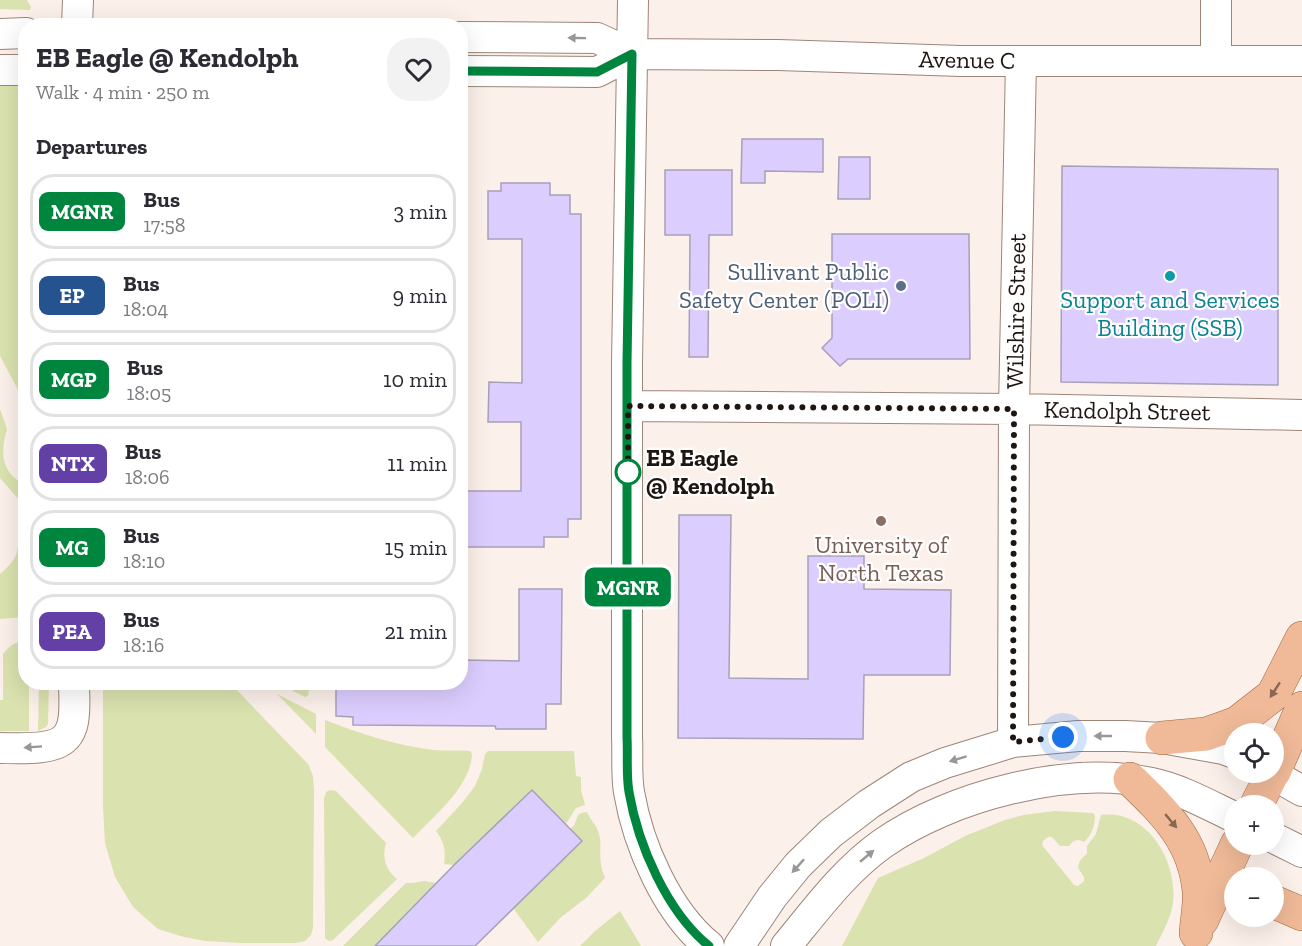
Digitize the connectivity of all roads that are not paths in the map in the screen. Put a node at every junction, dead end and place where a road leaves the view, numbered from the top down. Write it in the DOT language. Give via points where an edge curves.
graph roads {
  1 [pos="78,0"];
  2 [pos="633,0"];
  3 [pos="1216,0"];
  4 [pos="77,18"];
  5 [pos="18,33"];
  6 [pos="0,34"];
  7 [pos="468,37"];
  8 [pos="632,54"];
  9 [pos="1021,61"];
  10 [pos="1216,61"];
  11 [pos="1302,61"];
  12 [pos="0,70"];
  13 [pos="18,70"];
  14 [pos="468,71"];
  15 [pos="628,406"];
  16 [pos="1014,409"];
  17 [pos="1302,415"];
  18 [pos="1302,639"];
  19 [pos="74,690"];
  20 [pos="1302,708"];
  21 [pos="1162,738"];
  22 [pos="1013,742"];
  23 [pos="1284,747"];
  24 [pos="0,748"];
  25 [pos="1224,749"];
  26 [pos="1130,779"];
  27 [pos="1284,780"];
  28 [pos="1302,791"];
  29 [pos="1224,812"];
  30 [pos="1232,855"];
  31 [pos="1224,905"];
  32 [pos="1284,906"];
  33 [pos="1302,914"];
  34 [pos="1194,939"];
  35 [pos="709,946"];
  36 [pos="739,946"];
  37 [pos="786,946"];
  1 -- 4 [label="street"];
  2 -- 8 [label="street"];
  3 -- 10 [label="street"];
  5 -- 6 [label="street"];
  8 -- 7 [label="street, Avenue C, one-way" via="597,39"];
  8 -- 9 [label="street, Avenue C"];
  8 -- 14 [label="street, Avenue C" via="597,72"];
  8 -- 15 [label="street"];
  9 -- 10 [label="street, Avenue C"];
  9 -- 16 [label="street, Wilshire Street"];
  10 -- 11 [label="street, Avenue C"];
  12 -- 13 [label="street"];
  15 -- 16 [label="street, Kendolph Street"];
  15 -- 35 [label="street" via="629,792 649,861 662,887 682,919"];
  16 -- 17 [label="street, Kendolph Street"];
  16 -- 22 [label="street, Wilshire Street"];
  18 -- 21 [label="main road, one-way" via="1273,695 1237,723 1206,734"];
  19 -- 24 [label="street, one-way" via="72,725 65,738 37,748"];
  20 -- 23 [label="main road"];
  21 -- 22 [label="street, one-way" via="1078,736"];
  21 -- 25 [label="street"];
  22 -- 36 [label="street, one-way" via="911,777 831,832 772,897"];
  26 -- 29 [label="street" via="1172,789"];
  26 -- 34 [label="main road, one-way" via="1179,832 1194,863 1199,892"];
  37 -- 26 [label="street, one-way" via="859,864 882,844 936,813 1034,784"];
  27 -- 28 [label="street"];
  30 -- 34 [label="main road"];
  31 -- 34 [label="main road" via="1211,914"];
  32 -- 33 [label="main road"];
}
